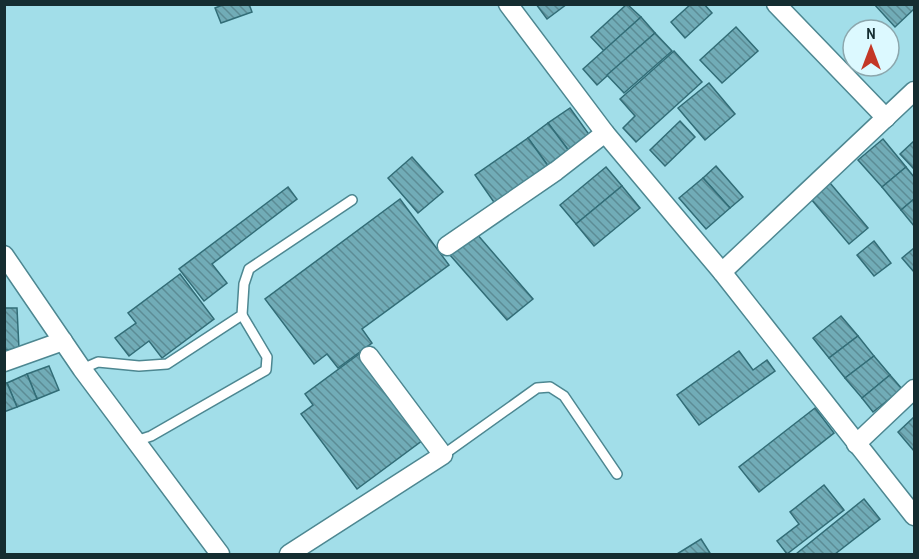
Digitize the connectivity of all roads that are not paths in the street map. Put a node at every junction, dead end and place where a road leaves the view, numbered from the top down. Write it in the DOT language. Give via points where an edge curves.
graph roads {
  1 [pos="508,4"];
  2 [pos="776,4"];
  3 [pos="915,92"];
  4 [pos="886,118"];
  5 [pos="605,133"];
  6 [pos="352,200"];
  7 [pos="447,246"];
  8 [pos="4,255"];
  9 [pos="722,272"];
  10 [pos="242,315"];
  11 [pos="63,341"];
  12 [pos="369,356"];
  13 [pos="4,362"];
  14 [pos="82,369"];
  15 [pos="915,389"];
  16 [pos="136,441"];
  17 [pos="856,444"];
  18 [pos="443,455"];
  19 [pos="617,474"];
  20 [pos="915,516"];
  21 [pos="214,552"];
  22 [pos="289,555"];
  1 -- 5 [label="street"];
  2 -- 4 [label="street"];
  3 -- 4 [label="street"];
  4 -- 9 [label="street"];
  5 -- 7 [label="street"];
  5 -- 9 [label="street"];
  6 -- 10 [label="lane" via="249,269"];
  8 -- 11 [label="street"];
  9 -- 17 [label="street"];
  10 -- 14 [label="lane" via="167,364 98,362"];
  10 -- 16 [label="lane" via="267,357 266,370 152,436"];
  11 -- 13 [label="street"];
  11 -- 14 [label="street"];
  12 -- 18 [label="street"];
  14 -- 16 [label="street"];
  15 -- 17 [label="street"];
  16 -- 21 [label="street"];
  17 -- 20 [label="street"];
  18 -- 19 [label="lane" via="537,388 550,387 564,396"];
  18 -- 22 [label="street"];
}
